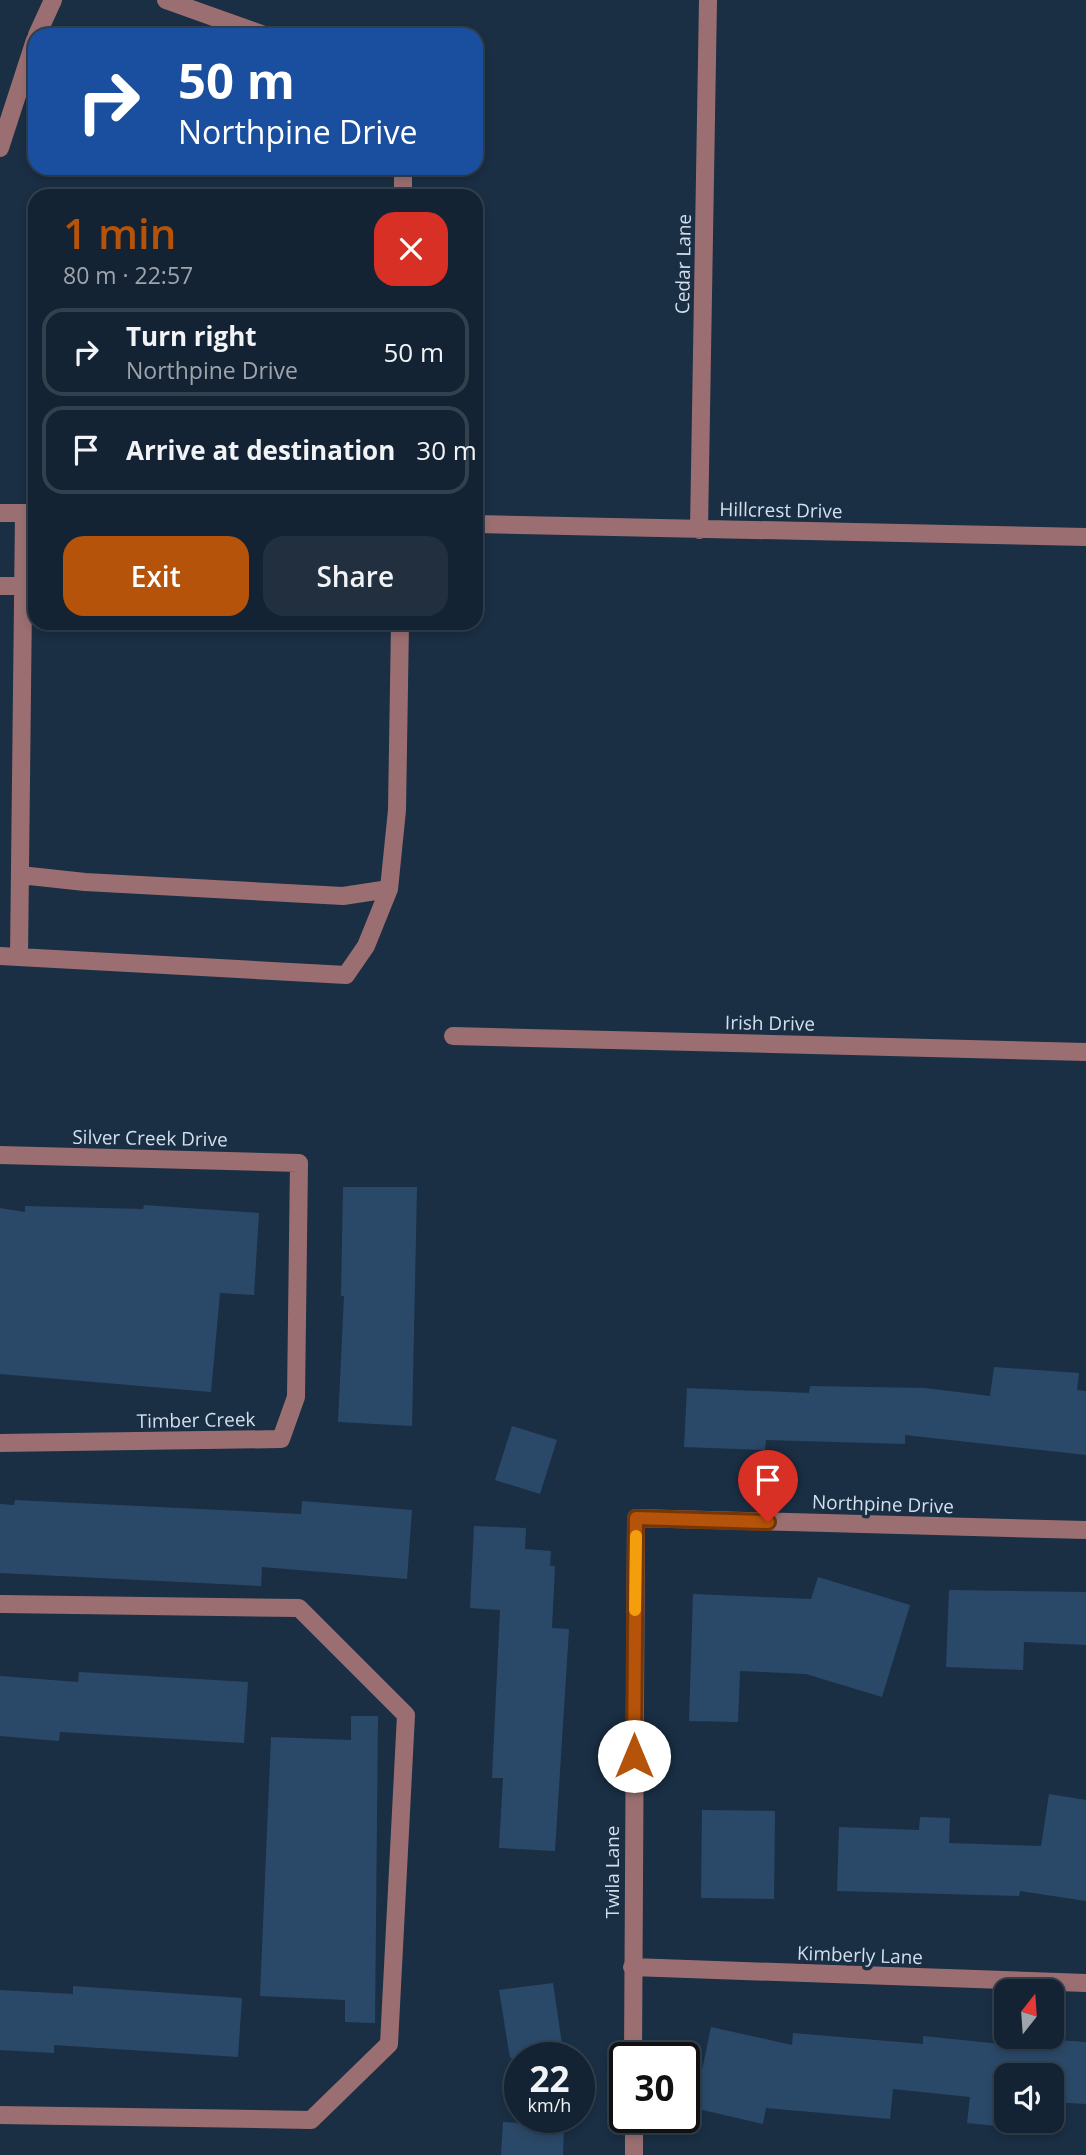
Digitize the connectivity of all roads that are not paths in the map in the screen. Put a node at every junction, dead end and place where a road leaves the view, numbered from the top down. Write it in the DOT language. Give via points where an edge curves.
graph roads {
  1 [pos="54,0"];
  2 [pos="166,0"];
  3 [pos="708,0"];
  4 [pos="40,28"];
  5 [pos="244,28"];
  6 [pos="28,62"];
  7 [pos="0,148"];
  8 [pos="0,513"];
  9 [pos="28,513"];
  10 [pos="483,524"];
  11 [pos="699,530"];
  12 [pos="28,537"];
  13 [pos="1086,537"];
  14 [pos="0,586"];
  15 [pos="24,586"];
  16 [pos="400,630"];
  17 [pos="20,875"];
  18 [pos="388,889"];
  19 [pos="0,956"];
  20 [pos="19,957"];
  21 [pos="453,1036"];
  22 [pos="1086,1052"];
  23 [pos="0,1156"];
  24 [pos="299,1163"];
  25 [pos="0,1443"];
  26 [pos="636,1518"];
  27 [pos="1086,1531"];
  28 [pos="0,1604"];
  29 [pos="632,1967"];
  30 [pos="1086,1983"];
  31 [pos="633,2042"];
  32 [pos="0,2115"];
  33 [pos="634,2133"];
  34 [pos="634,2155"];
  1 -- 4 [label="street"];
  2 -- 5 [label="street"];
  3 -- 11 [label="street, Cedar Lane"];
  6 -- 7 [label="street"];
  8 -- 9 [label="street"];
  10 -- 11 [label="street, Hillcrest Drive"];
  11 -- 13 [label="street, Hillcrest Drive"];
  12 -- 15 [label="street"];
  14 -- 15 [label="street"];
  15 -- 17 [label="street"];
  16 -- 18 [label="street" via="397,810"];
  17 -- 18 [label="street" via="343,896"];
  17 -- 20 [label="street"];
  18 -- 20 [label="street" via="366,946 346,975"];
  19 -- 20 [label="street"];
  21 -- 22 [label="street, Irish Drive"];
  23 -- 24 [label="street, Silver Creek Drive"];
  24 -- 25 [label="street, Timber Creek" via="296,1396 281,1439"];
  26 -- 27 [label="street, Northpine Drive"];
  26 -- 29 [label="street, Twila Lane"];
  28 -- 32 [label="street" via="299,1608 406,1716 389,2044 311,2120"];
  29 -- 30 [label="street, Kimberly Lane"];
  29 -- 31 [label="street, Twila Lane"];
  33 -- 34 [label="street"];
}
